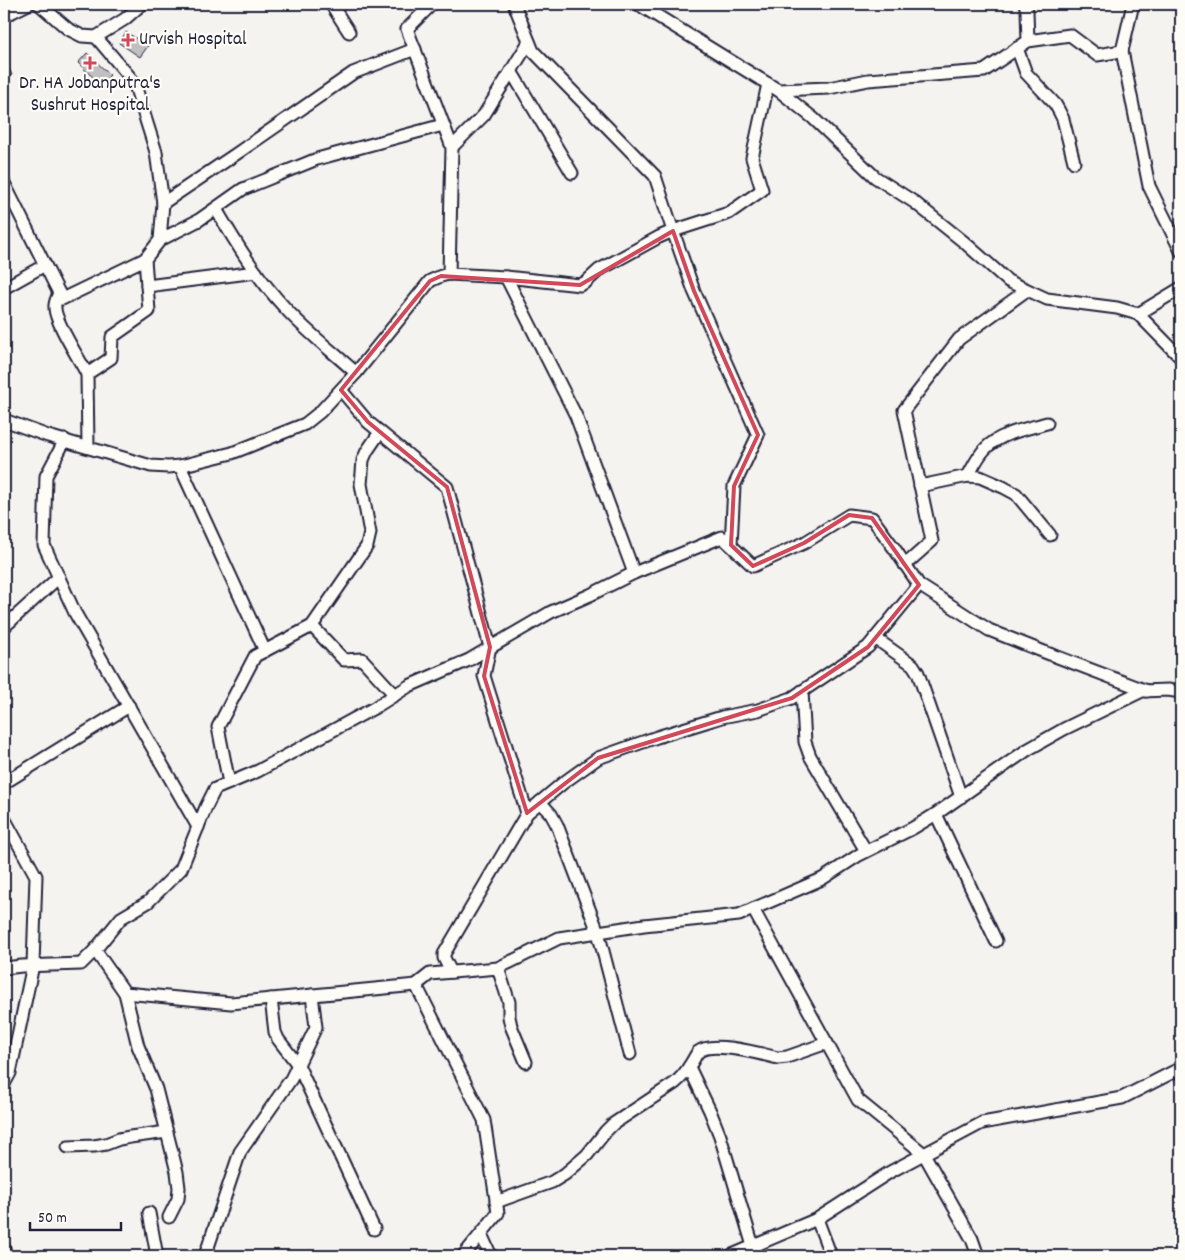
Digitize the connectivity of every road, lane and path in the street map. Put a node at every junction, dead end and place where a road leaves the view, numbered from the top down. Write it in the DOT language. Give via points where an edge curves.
graph roads {
  1 [pos="28,4"];
  2 [pos="39,4"];
  3 [pos="142,4"];
  4 [pos="331,4"];
  5 [pos="432,4"];
  6 [pos="514,4"];
  7 [pos="638,4"];
  8 [pos="1025,4"];
  9 [pos="1133,4"];
  10 [pos="4,16"];
  11 [pos="349,32"];
  12 [pos="96,37"];
  13 [pos="1028,41"];
  14 [pos="529,42"];
  15 [pos="1018,48"];
  16 [pos="415,49"];
  17 [pos="1122,51"];
  18 [pos="511,71"];
  19 [pos="773,87"];
  20 [pos="443,125"];
  21 [pos="452,147"];
  22 [pos="1074,162"];
  23 [pos="572,173"];
  24 [pos="4,183"];
  25 [pos="163,202"];
  26 [pos="216,209"];
  27 [pos="673,231"];
  28 [pos="160,240"];
  29 [pos="1181,251"];
  30 [pos="145,259"];
  31 [pos="45,265"];
  32 [pos="256,272"];
  33 [pos="449,274"];
  34 [pos="506,278"];
  35 [pos="147,286"];
  36 [pos="4,288"];
  37 [pos="1181,288"];
  38 [pos="1027,290"];
  39 [pos="59,293"];
  40 [pos="1138,314"];
  41 [pos="1181,358"];
  42 [pos="87,374"];
  43 [pos="356,374"];
  44 [pos="341,390"];
  45 [pos="4,420"];
  46 [pos="1047,423"];
  47 [pos="380,432"];
  48 [pos="65,440"];
  49 [pos="88,447"];
  50 [pos="180,466"];
  51 [pos="968,476"];
  52 [pos="920,486"];
  53 [pos="1050,536"];
  54 [pos="731,545"];
  55 [pos="905,565"];
  56 [pos="634,573"];
  57 [pos="59,577"];
  58 [pos="919,585"];
  59 [pos="312,626"];
  60 [pos="4,627"];
  61 [pos="875,638"];
  62 [pos="490,647"];
  63 [pos="265,651"];
  64 [pos="802,691"];
  65 [pos="1147,691"];
  66 [pos="1181,692"];
  67 [pos="395,695"];
  68 [pos="129,706"];
  69 [pos="4,783"];
  70 [pos="229,783"];
  71 [pos="961,797"];
  72 [pos="540,802"];
  73 [pos="527,813"];
  74 [pos="936,814"];
  75 [pos="4,818"];
  76 [pos="198,827"];
  77 [pos="866,851"];
  78 [pos="753,909"];
  79 [pos="598,932"];
  80 [pos="996,942"];
  81 [pos="95,950"];
  82 [pos="33,966"];
  83 [pos="4,968"];
  84 [pos="498,968"];
  85 [pos="451,972"];
  86 [pos="416,985"];
  87 [pos="125,993"];
  88 [pos="312,995"];
  89 [pos="271,999"];
  90 [pos="827,1043"];
  91 [pos="630,1054"];
  92 [pos="526,1062"];
  93 [pos="298,1065"];
  94 [pos="689,1067"];
  95 [pos="1181,1068"];
  96 [pos="4,1084"];
  97 [pos="167,1132"];
  98 [pos="68,1147"];
  99 [pos="924,1154"];
  100 [pos="496,1202"];
  101 [pos="148,1213"];
  102 [pos="169,1218"];
  103 [pos="818,1219"];
  104 [pos="374,1229"];
  105 [pos="481,1234"];
  106 [pos="4,1248"];
  107 [pos="754,1252"];
  108 [pos="5,1256"];
  109 [pos="157,1256"];
  110 [pos="204,1256"];
  111 [pos="462,1256"];
  112 [pos="492,1256"];
  113 [pos="730,1256"];
  114 [pos="831,1256"];
  115 [pos="978,1256"];
  1 -- 10 [label="street"];
  2 -- 12 [label="street" via="68,29 82,36"];
  3 -- 12 [label="street"];
  4 -- 11 [label="street"];
  5 -- 16 [label="street" via="407,29"];
  6 -- 14 [label="street"];
  7 -- 19 [label="street"];
  8 -- 13 [label="street"];
  9 -- 17 [label="street"];
  12 -- 25 [label="street" via="134,82 156,152"];
  13 -- 15 [label="street"];
  13 -- 17 [label="street" via="1070,34 1097,55"];
  14 -- 18 [label="street"];
  14 -- 27 [label="street" via="533,51 655,176"];
  15 -- 19 [label="street" via="984,71 868,80 829,88"];
  15 -- 22 [label="street" via="1026,73 1055,104 1063,119"];
  16 -- 20 [label="street"];
  16 -- 25 [label="street" via="353,73"];
  17 -- 29 [label="street" via="1149,186"];
  18 -- 21 [label="street" via="484,115"];
  18 -- 23 [label="street"];
  19 -- 27 [label="street" via="752,158 762,190 729,213"];
  19 -- 38 [label="street" via="813,118 875,177 914,202 1008,281"];
  20 -- 21 [label="street"];
  20 -- 26 [label="street" via="317,159 243,190"];
  21 -- 33 [label="street"];
  24 -- 31 [label="street"];
  25 -- 28 [label="street"];
  26 -- 28 [label="street"];
  26 -- 32 [label="street"];
  27 -- 34 [label="street" via="599,270 580,284"];
  27 -- 54 [label="street" via="694,291 758,435 734,486"];
  28 -- 30 [label="street"];
  30 -- 35 [label="street"];
  30 -- 39 [label="street" via="62,299"];
  31 -- 36 [label="street"];
  31 -- 39 [label="street"];
  32 -- 35 [label="street"];
  32 -- 43 [label="street" via="294,318"];
  33 -- 34 [label="street"];
  33 -- 43 [label="street" via="430,281"];
  34 -- 56 [label="street" via="576,416"];
  35 -- 42 [label="street" via="149,311 112,337 111,358"];
  37 -- 40 [label="street"];
  38 -- 40 [label="street" via="1047,298"];
  38 -- 52 [label="street" via="959,339 904,410"];
  39 -- 42 [label="street" via="55,313"];
  40 -- 41 [label="street"];
  42 -- 49 [label="street"];
  43 -- 44 [label="street"];
  44 -- 47 [label="street"];
  44 -- 50 [label="street" via="305,424 232,453"];
  45 -- 48 [label="street"];
  46 -- 51 [label="street" via="994,441 984,449"];
  47 -- 59 [label="street" via="363,460 362,484 370,533 366,546"];
  47 -- 62 [label="street" via="447,487"];
  48 -- 49 [label="street"];
  48 -- 57 [label="street" via="46,476 44,545"];
  49 -- 50 [label="street" via="152,466"];
  50 -- 63 [label="street"];
  51 -- 52 [label="street"];
  51 -- 53 [label="street" via="980,477 1016,494"];
  52 -- 55 [label="street" via="932,541"];
  54 -- 55 [label="street" via="754,566 804,543 849,515 872,518"];
  54 -- 56 [label="street" via="722,537"];
  55 -- 58 [label="street"];
  56 -- 62 [label="street" via="551,612"];
  57 -- 60 [label="street"];
  57 -- 68 [label="street" via="75,613"];
  58 -- 61 [label="street"];
  58 -- 65 [label="street" via="989,630"];
  59 -- 63 [label="street"];
  59 -- 67 [label="street" via="344,660 362,659"];
  61 -- 64 [label="street" via="868,647"];
  61 -- 71 [label="street" via="913,666 918,674"];
  62 -- 67 [label="street"];
  62 -- 73 [label="street" via="484,676"];
  63 -- 70 [label="street" via="255,656 218,727"];
  64 -- 72 [label="street" via="758,710 722,717 598,758"];
  64 -- 77 [label="street" via="810,756"];
  65 -- 66 [label="street"];
  65 -- 71 [label="street" via="1064,729 1027,750"];
  67 -- 70 [label="street"];
  68 -- 69 [label="street"];
  68 -- 76 [label="street"];
  70 -- 76 [label="street" via="215,789"];
  71 -- 74 [label="street"];
  72 -- 73 [label="street"];
  72 -- 79 [label="street" via="557,825"];
  73 -- 85 [label="street" via="444,954"];
  74 -- 77 [label="street"];
  74 -- 80 [label="street"];
  75 -- 82 [label="street" via="36,876"];
  76 -- 81 [label="street" via="181,869 148,902 121,918"];
  77 -- 78 [label="street" via="822,879"];
  78 -- 79 [label="street" via="739,915"];
  78 -- 90 [label="street"];
  79 -- 84 [label="street" via="559,938"];
  79 -- 91 [label="street"];
  81 -- 82 [label="street" via="81,964"];
  81 -- 87 [label="street"];
  82 -- 83 [label="street"];
  82 -- 96 [label="street" via="10,1073"];
  84 -- 85 [label="street"];
  84 -- 92 [label="street" via="509,1002 511,1026"];
  85 -- 86 [label="street" via="430,974"];
  86 -- 88 [label="street"];
  86 -- 100 [label="street" via="484,1120"];
  87 -- 89 [label="street" via="231,1003"];
  87 -- 97 [label="street" via="138,1046 156,1089"];
  88 -- 89 [label="street"];
  88 -- 93 [label="street" via="316,1028"];
  89 -- 93 [label="street" via="275,1032"];
  90 -- 94 [label="street" via="778,1058 721,1046 709,1047 696,1054"];
  90 -- 99 [label="street" via="858,1100"];
  93 -- 104 [label="street"];
  93 -- 110 [label="street" via="240,1152"];
  94 -- 100 [label="street" via="675,1083 613,1124 587,1156 565,1174 552,1182"];
  94 -- 107 [label="street" via="720,1136"];
  95 -- 99 [label="street" via="1122,1098 982,1123"];
  97 -- 98 [label="street" via="100,1145"];
  97 -- 102 [label="street" via="179,1188 178,1199"];
  99 -- 103 [label="street"];
  99 -- 115 [label="street" via="972,1239"];
  100 -- 105 [label="street" via="498,1213"];
  101 -- 109 [label="street"];
  103 -- 107 [label="street"];
  103 -- 114 [label="street"];
  105 -- 111 [label="street"];
  105 -- 112 [label="street"];
  106 -- 108 [label="street"];
  107 -- 113 [label="street"];
}
